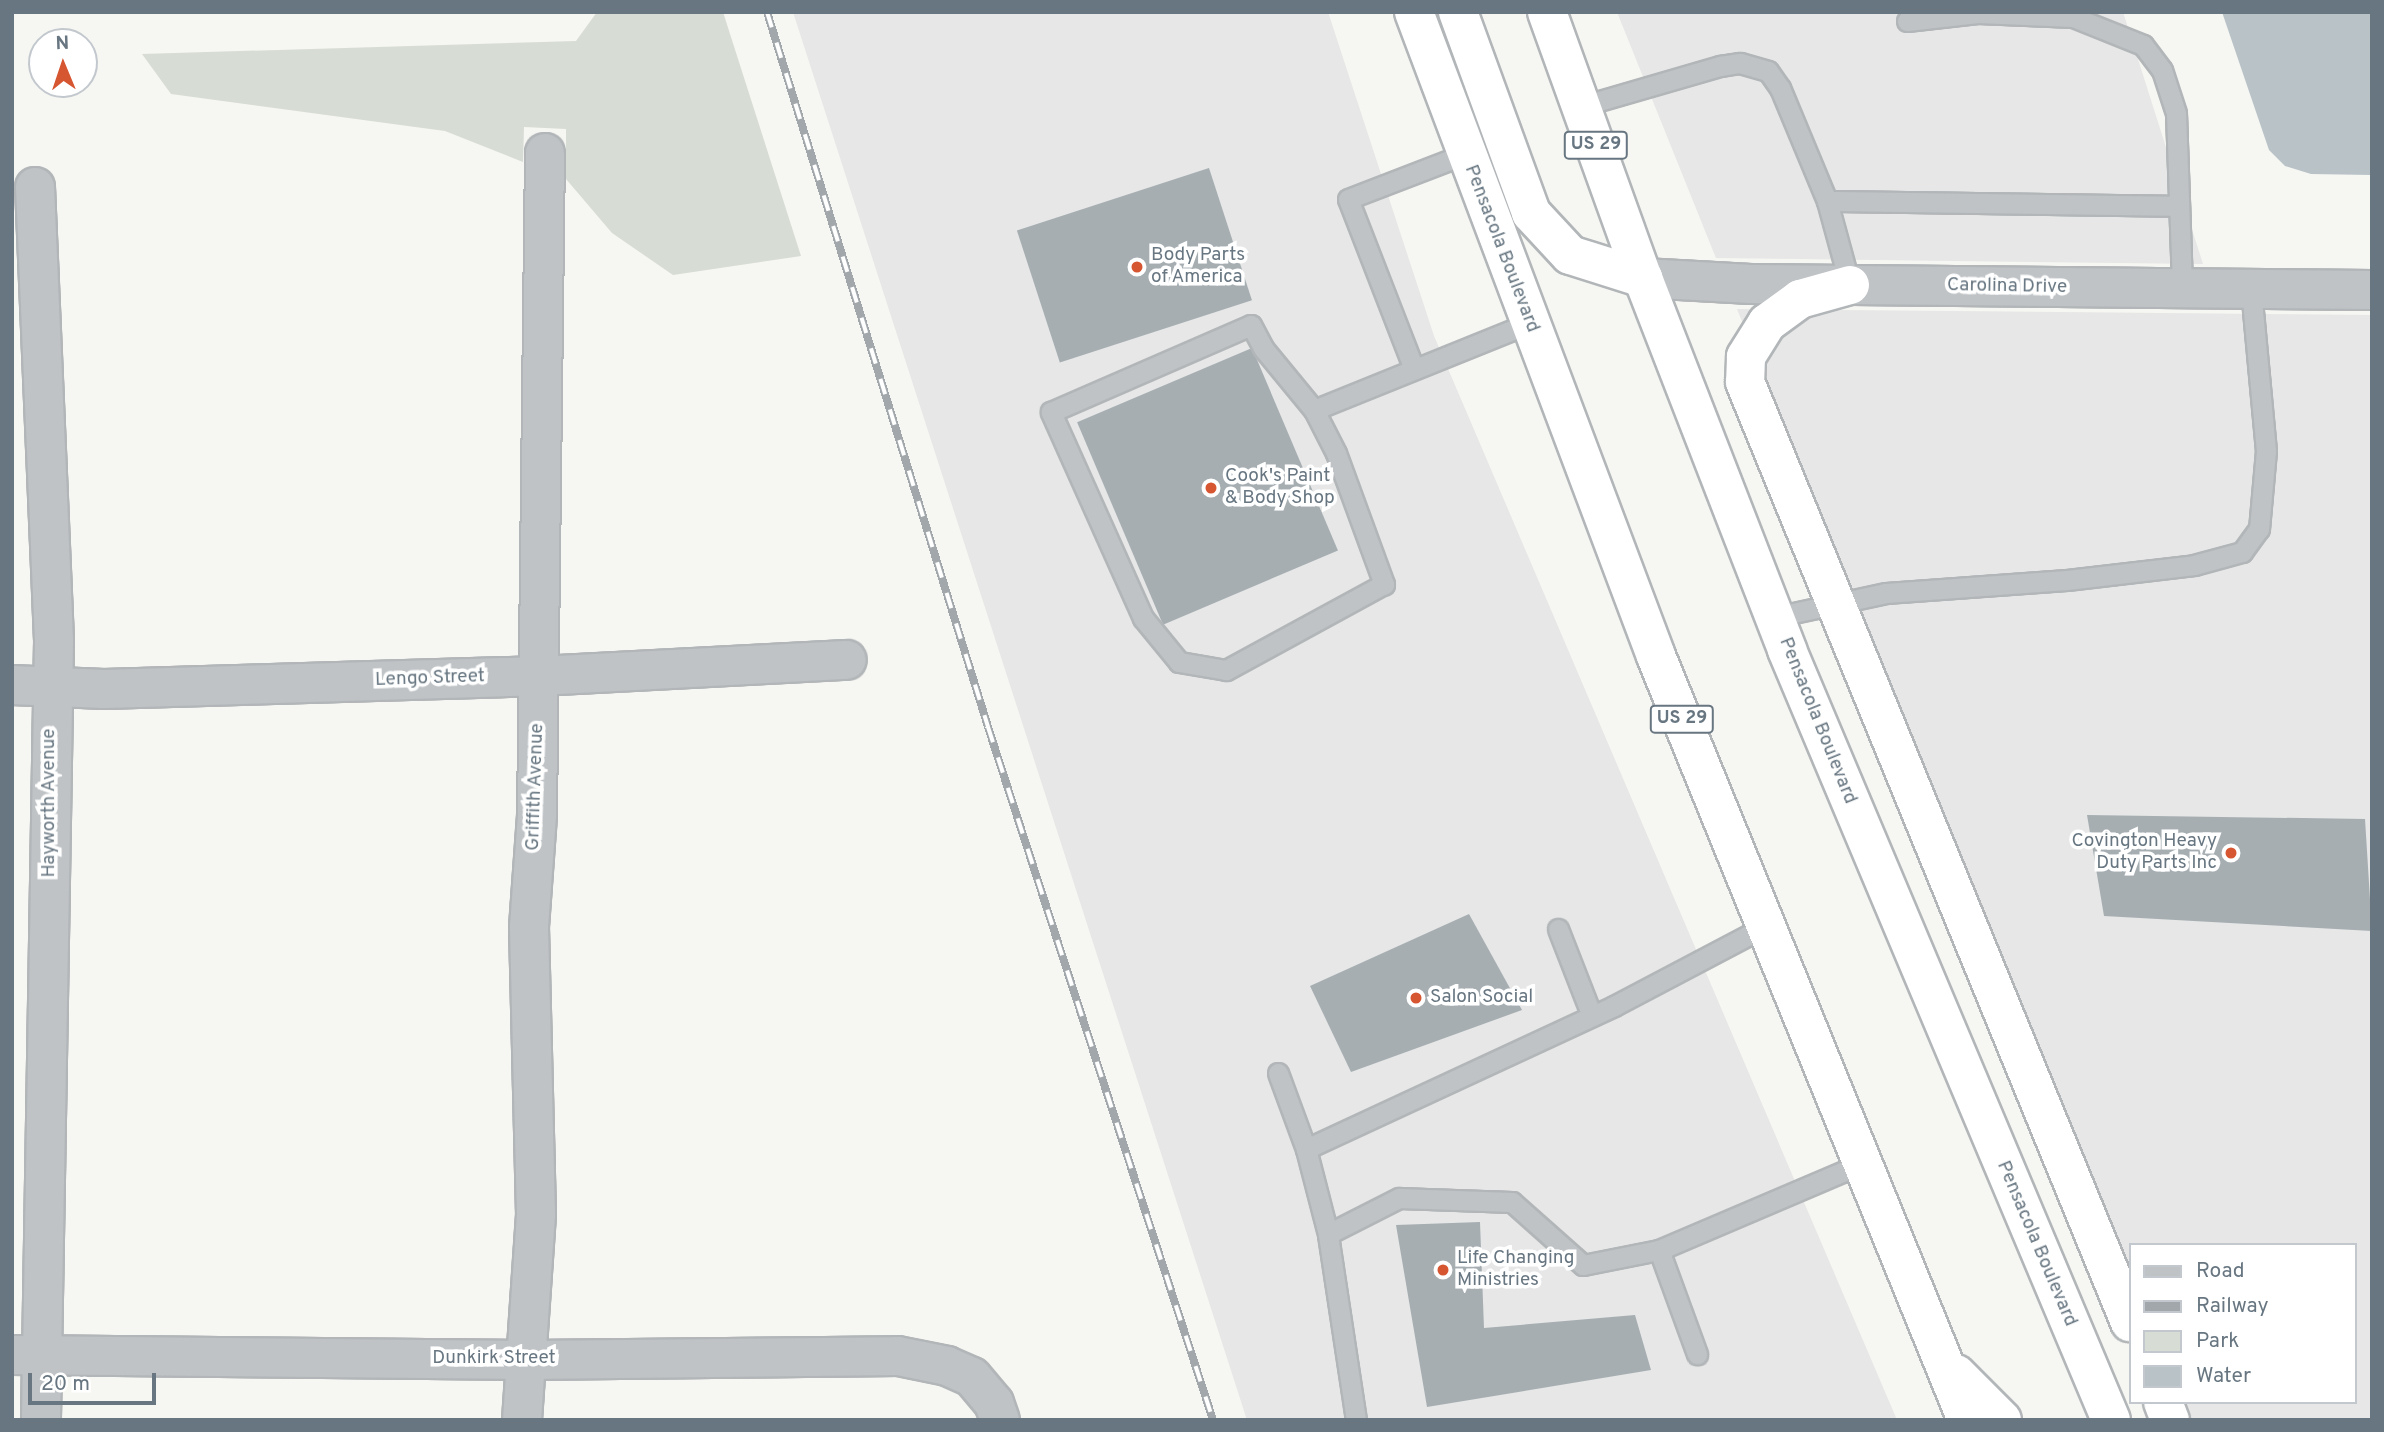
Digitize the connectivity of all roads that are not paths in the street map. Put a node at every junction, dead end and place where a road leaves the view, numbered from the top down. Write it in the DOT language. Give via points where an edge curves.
graph roads {
  1 [pos="1414,12"];
  2 [pos="1458,12"];
  3 [pos="1548,12"];
  4 [pos="1907,21"];
  5 [pos="1582,106"];
  6 [pos="545,153"];
  7 [pos="1465,154"];
  8 [pos="35,187"];
  9 [pos="1827,201"];
  10 [pos="2179,206"];
  11 [pos="1643,278"];
  12 [pos="1850,285"];
  13 [pos="2182,288"];
  14 [pos="2251,289"];
  15 [pos="2372,290"];
  16 [pos="1529,323"];
  17 [pos="1414,369"];
  18 [pos="1314,410"];
  19 [pos="1836,604"];
  20 [pos="1775,617"];
  21 [pos="847,660"];
  22 [pos="540,676"];
  23 [pos="12,685"];
  24 [pos="51,685"];
  25 [pos="1766,926"];
  26 [pos="1558,929"];
  27 [pos="1592,1016"];
  28 [pos="1278,1073"];
  29 [pos="1306,1149"];
  30 [pos="1863,1163"];
  31 [pos="1328,1234"];
  32 [pos="1659,1250"];
  33 [pos="2128,1317"];
  34 [pos="27,1354"];
  35 [pos="1697,1354"];
  36 [pos="528,1360"];
  37 [pos="1942,1360"];
  38 [pos="41,1420"];
  39 [pos="522,1420"];
  40 [pos="1000,1420"];
  41 [pos="1356,1420"];
  42 [pos="1967,1420"];
  43 [pos="2002,1420"];
  44 [pos="2111,1420"];
  1 -- 7 [label="highway, Pensacola Boulevard / US 29"];
  2 -- 11 [label="highway" via="1531,213 1570,254"];
  3 -- 5 [label="highway, Pensacola Boulevard / US 29"];
  4 -- 10 [label="lane" via="1978,13 2073,17 2143,44 2162,70 2176,113"];
  5 -- 9 [label="lane" via="1720,66 1755,66 1768,71 1780,88"];
  5 -- 11 [label="highway, Pensacola Boulevard / US 29"];
  6 -- 22 [label="street, Griffith Avenue"];
  7 -- 16 [label="highway, Pensacola Boulevard / US 29"];
  7 -- 17 [label="lane" via="1348,199"];
  8 -- 24 [label="street, Hayworth Avenue" via="54,642"];
  9 -- 10 [label="lane"];
  9 -- 12 [label="lane"];
  10 -- 13 [label="lane"];
  11 -- 12 [label="street, Carolina Drive"];
  11 -- 20 [label="highway, Pensacola Boulevard / US 29"];
  12 -- 13 [label="street, Carolina Drive"];
  12 -- 19 [label="highway" via="1800,299 1767,323 1746,357 1745,382"];
  13 -- 14 [label="street, Carolina Drive"];
  14 -- 15 [label="street, Carolina Drive"];
  14 -- 19 [label="lane" via="2266,451 2259,529 2242,552 2194,565 1886,593"];
  16 -- 17 [label="lane"];
  16 -- 25 [label="highway, Pensacola Boulevard / US 29"];
  17 -- 18 [label="lane"];
  18 -- 18 [label="lane" via="1263,348 1251,325 1051,412 1143,618 1179,662 1226,670 1384,584 1336,453"];
  19 -- 20 [label="lane"];
  19 -- 33 [label="highway"];
  20 -- 44 [label="highway, Pensacola Boulevard / US 29" via="1902,931"];
  21 -- 22 [label="street, Lengo Street"];
  22 -- 24 [label="street, Lengo Street" via="104,689"];
  22 -- 36 [label="street, Griffith Avenue" via="529,926 536,1214"];
  23 -- 24 [label="street, Lengo Street"];
  24 -- 34 [label="street, Hayworth Avenue"];
  25 -- 27 [label="lane"];
  25 -- 30 [label="highway, Pensacola Boulevard / US 29"];
  26 -- 27 [label="lane"];
  27 -- 29 [label="lane"];
  28 -- 29 [label="lane"];
  29 -- 31 [label="lane"];
  30 -- 32 [label="lane"];
  30 -- 37 [label="highway, Pensacola Boulevard / US 29"];
  31 -- 32 [label="lane" via="1399,1198 1512,1202 1583,1265"];
  31 -- 41 [label="lane"];
  32 -- 35 [label="lane"];
  34 -- 36 [label="street, Dunkirk Street"];
  34 -- 38 [label="street, Hayworth Avenue"];
  36 -- 39 [label="street, Griffith Avenue"];
  36 -- 40 [label="street, Dunkirk Street" via="898,1356 947,1366 972,1377 994,1403"];
  37 -- 42 [label="highway, Pensacola Boulevard / US 29"];
  37 -- 43 [label="highway"];
}
